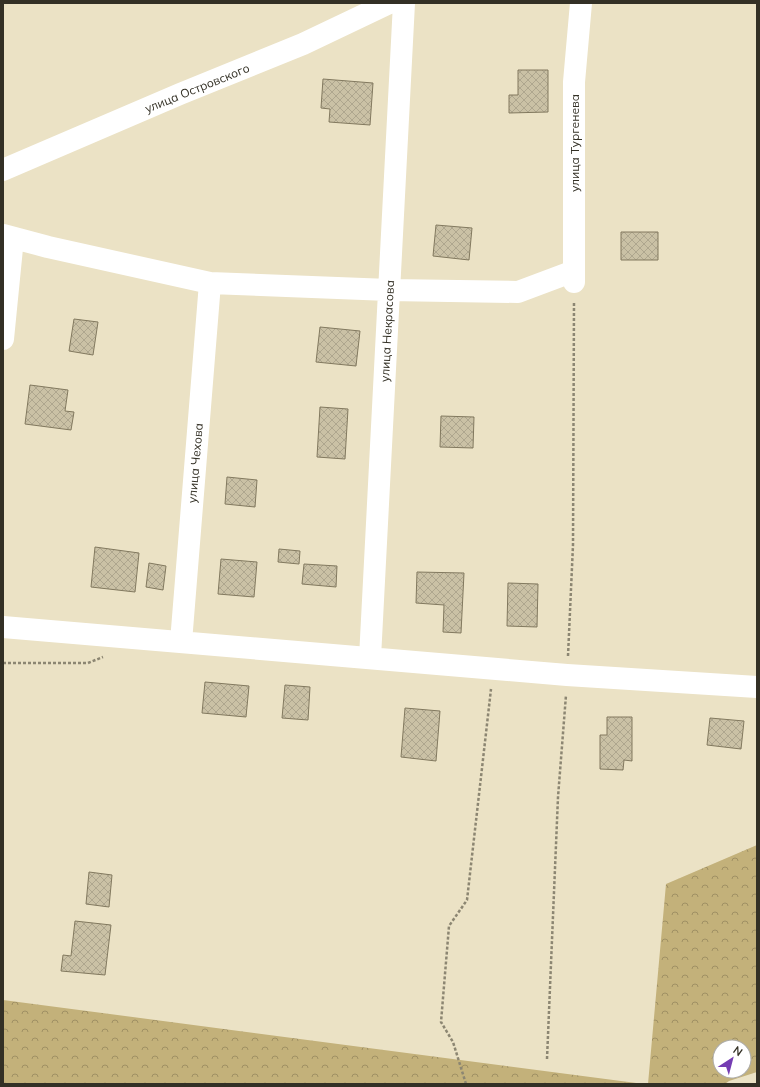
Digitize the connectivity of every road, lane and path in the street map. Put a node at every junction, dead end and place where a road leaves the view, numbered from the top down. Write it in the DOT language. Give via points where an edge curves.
graph roads {
  1 [pos="389,3"];
  2 [pos="404,3"];
  3 [pos="581,3"];
  4 [pos="3,170"];
  5 [pos="8,237"];
  6 [pos="210,283"];
  7 [pos="390,290"];
  8 [pos="3,339"];
  9 [pos="3,627"];
  10 [pos="181,642"];
  11 [pos="109,655"];
  12 [pos="370,658"];
  13 [pos="3,663"];
  14 [pos="493,669"];
  15 [pos="757,687"];
  16 [pos="466,1084"];
  1 -- 4 [label="street, улица Островского" via="303,44"];
  2 -- 7 [label="street, улица Некрасова"];
  3 -- 7 [label="street, улица Тургенева" via="574,82 574,277 518,292"];
  5 -- 6 [label="street"];
  5 -- 8 [label="street"];
  6 -- 7 [label="street"];
  6 -- 10 [label="street, улица Чехова"];
  7 -- 12 [label="street, улица Некрасова"];
  9 -- 10 [label="street"];
  10 -- 12 [label="street"];
  11 -- 13 [label="path" via="88,663"];
  12 -- 14 [label="street"];
  14 -- 15 [label="street"];
  14 -- 16 [label="path" via="467,900 449,926 441,1022 453,1042"];
}
